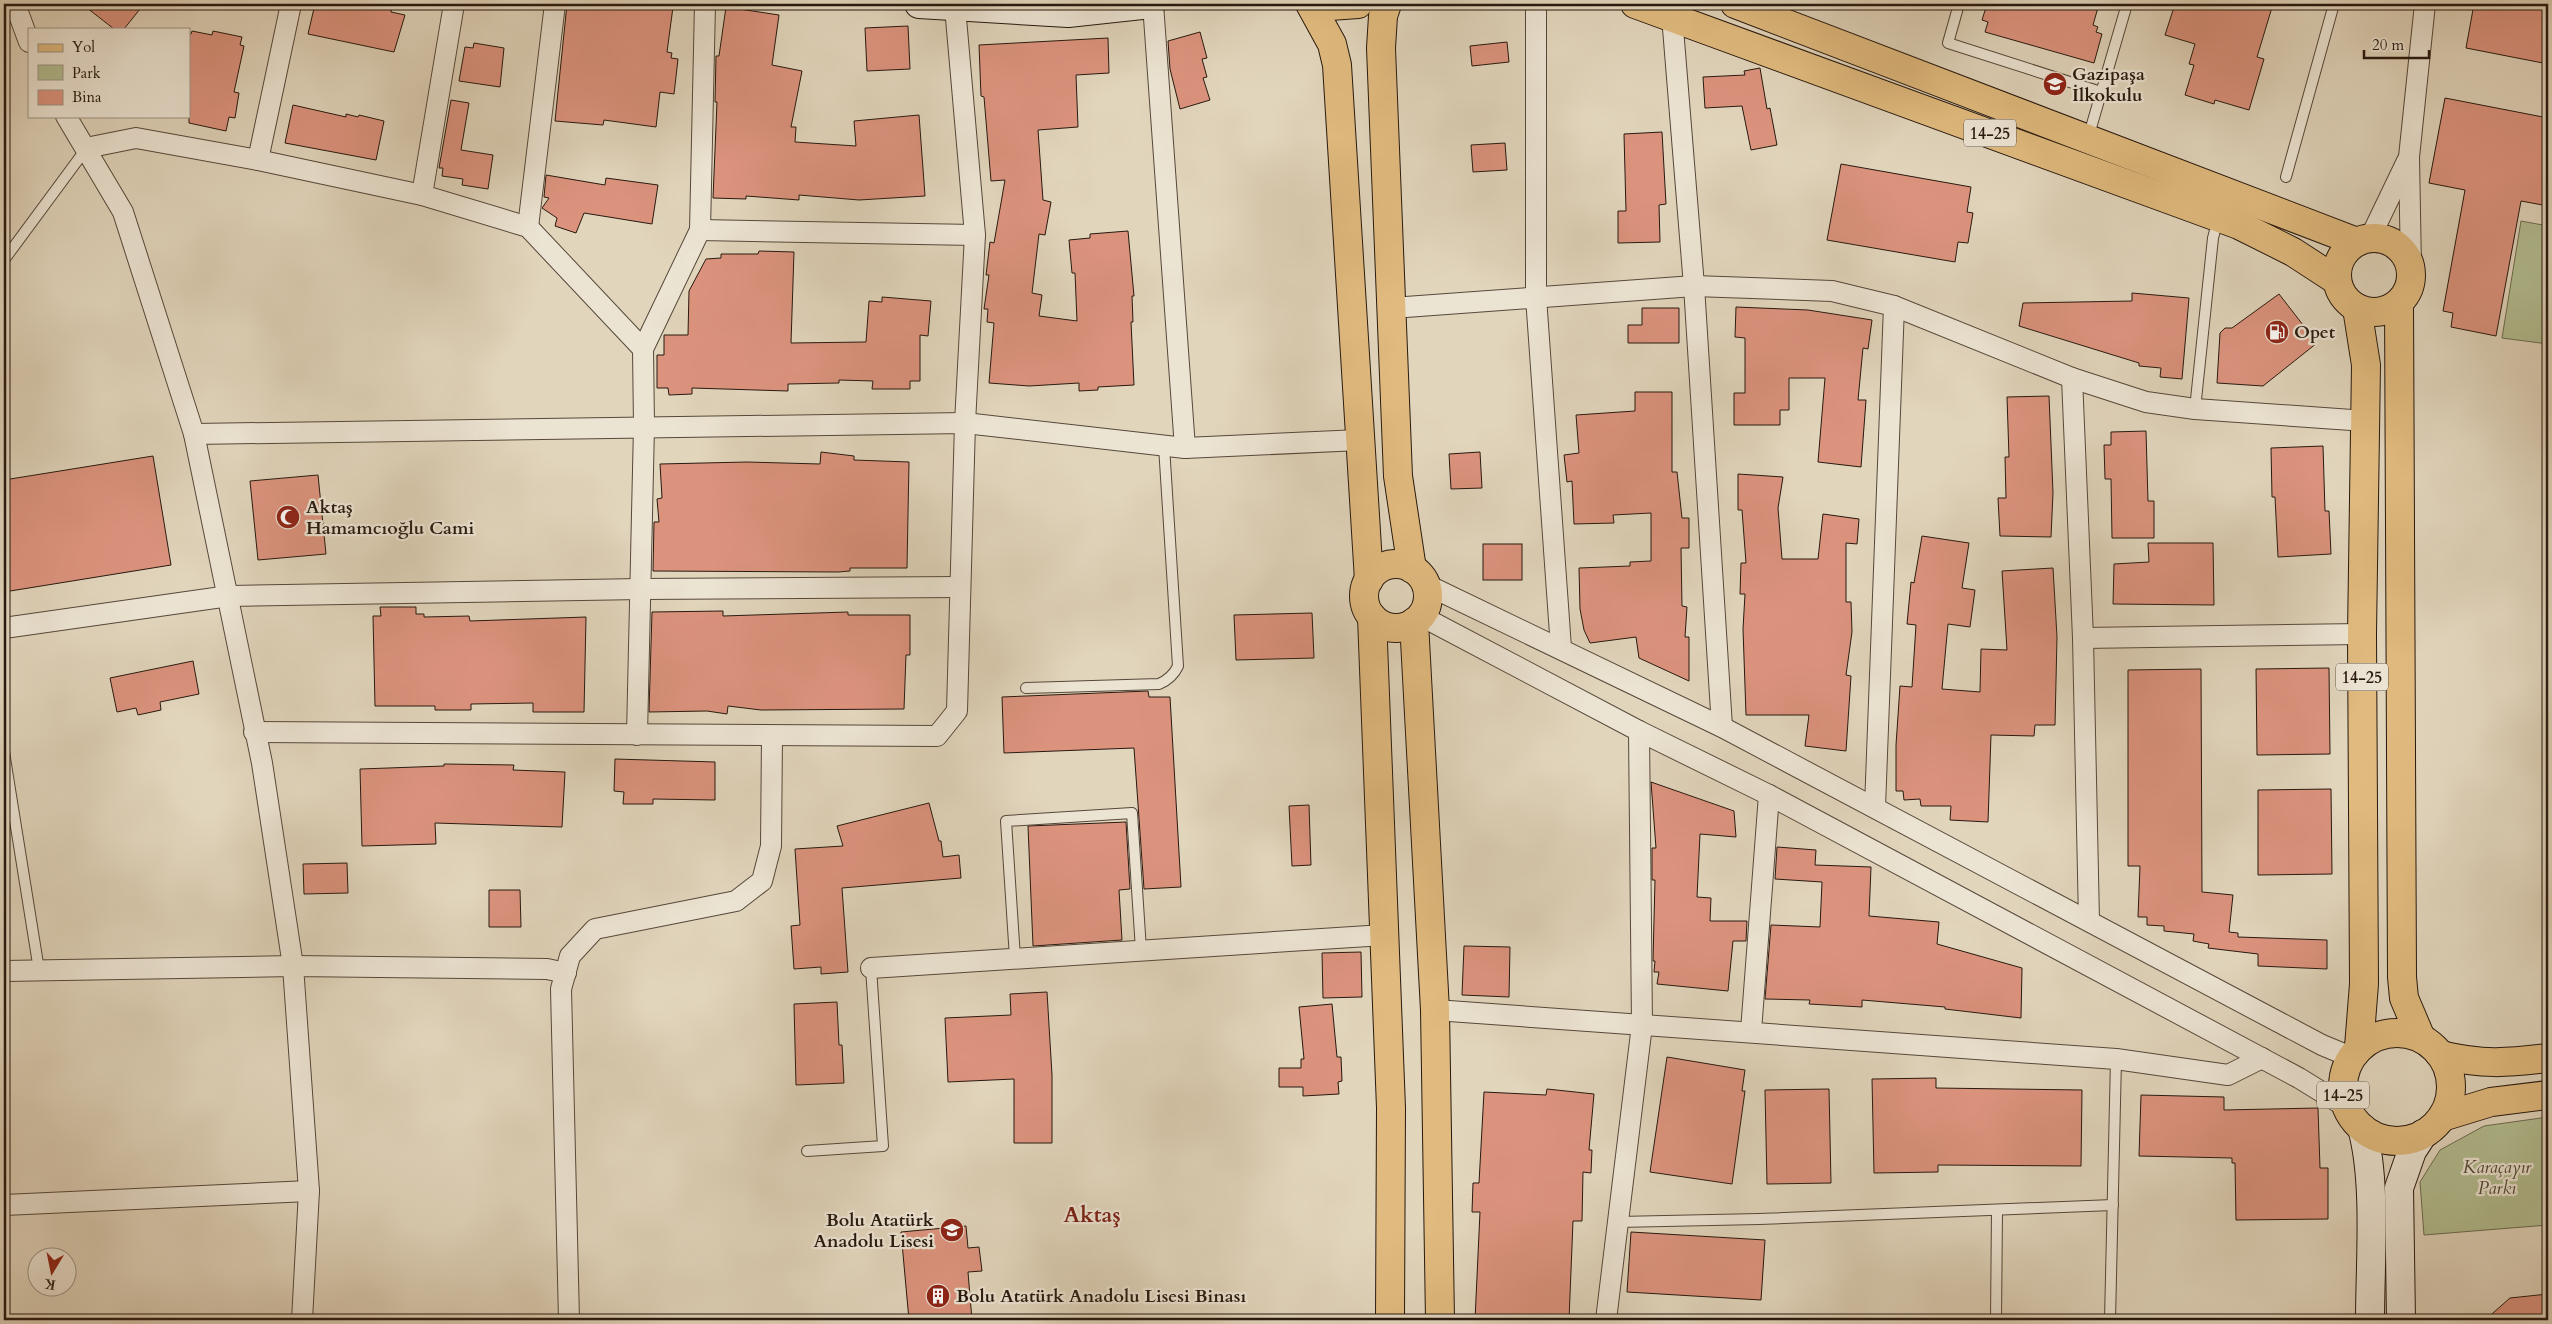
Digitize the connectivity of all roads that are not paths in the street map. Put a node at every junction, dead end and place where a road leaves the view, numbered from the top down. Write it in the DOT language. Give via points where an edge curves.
graph roads {
  1 [pos="16,4"];
  2 [pos="291,4"];
  3 [pos="454,4"];
  4 [pos="555,4"];
  5 [pos="704,4"];
  6 [pos="919,4"];
  7 [pos="1152,4"];
  8 [pos="1310,4"];
  9 [pos="1321,4"];
  10 [pos="1358,4"];
  11 [pos="1387,4"];
  12 [pos="1536,4"];
  13 [pos="1635,4"];
  14 [pos="1735,4"];
  15 [pos="1959,4"];
  16 [pos="2127,4"];
  17 [pos="2334,4"];
  18 [pos="2425,4"];
  19 [pos="955,7"];
  20 [pos="1672,16"];
  21 [pos="28,39"];
  22 [pos="2101,92"];
  23 [pos="67,118"];
  24 [pos="2088,138"];
  25 [pos="86,148"];
  26 [pos="2409,157"];
  27 [pos="258,160"];
  28 [pos="2286,177"];
  29 [pos="422,195"];
  30 [pos="2219,218"];
  31 [pos="528,228"];
  32 [pos="700,230"];
  33 [pos="975,235"];
  34 [pos="2364,240"];
  35 [pos="4,260"];
  36 [pos="2411,268"];
  37 [pos="2336,280"];
  38 [pos="1694,286"];
  39 [pos="1536,297"];
  40 [pos="2398,303"];
  41 [pos="1894,306"];
  42 [pos="1392,308"];
  43 [pos="2356,308"];
  44 [pos="643,349"];
  45 [pos="2072,378"];
  46 [pos="2195,409"];
  47 [pos="2366,420"];
  48 [pos="965,423"];
  49 [pos="644,426"];
  50 [pos="194,434"];
  51 [pos="1360,440"];
  52 [pos="1164,446"];
  53 [pos="1185,448"];
  54 [pos="1419,576"];
  55 [pos="1368,580"];
  56 [pos="960,587"];
  57 [pos="641,589"];
  58 [pos="229,596"];
  59 [pos="1372,617"];
  60 [pos="1418,619"];
  61 [pos="4,628"];
  62 [pos="2362,634"];
  63 [pos="2083,638"];
  64 [pos="1561,648"];
  65 [pos="1026,688"];
  66 [pos="1722,727"];
  67 [pos="1640,731"];
  68 [pos="254,732"];
  69 [pos="637,735"];
  70 [pos="772,736"];
  71 [pos="4,752"];
  72 [pos="1770,795"];
  73 [pos="1876,807"];
  74 [pos="2089,921"];
  75 [pos="1384,935"];
  76 [pos="1141,950"];
  77 [pos="1015,958"];
  78 [pos="293,966"];
  79 [pos="871,968"];
  80 [pos="39,970"];
  81 [pos="4,971"];
  82 [pos="566,973"];
  83 [pos="1435,1010"];
  84 [pos="1642,1025"];
  85 [pos="1751,1031"];
  86 [pos="2431,1046"];
  87 [pos="2355,1052"];
  88 [pos="2262,1058"];
  89 [pos="2548,1058"];
  90 [pos="2116,1060"];
  91 [pos="2548,1095"];
  92 [pos="2354,1118"];
  93 [pos="2433,1125"];
  94 [pos="807,1151"];
  95 [pos="309,1191"];
  96 [pos="4,1205"];
  97 [pos="2113,1205"];
  98 [pos="1997,1210"];
  99 [pos="1618,1222"];
  100 [pos="302,1320"];
  101 [pos="569,1320"];
  102 [pos="1390,1320"];
  103 [pos="1440,1320"];
  104 [pos="1606,1320"];
  105 [pos="1996,1320"];
  106 [pos="2110,1320"];
  107 [pos="2370,1320"];
  108 [pos="2401,1320"];
  1 -- 21 [label="street"];
  2 -- 27 [label="street"];
  3 -- 29 [label="street"];
  4 -- 31 [label="street"];
  5 -- 32 [label="street"];
  6 -- 19 [label="main road"];
  7 -- 19 [label="main road" via="1068,13"];
  7 -- 53 [label="street"];
  8 -- 51 [label="main road" via="1332,44 1337,65"];
  9 -- 10 [label="main road"];
  11 -- 42 [label="main road" via="1381,48"];
  12 -- 39 [label="street"];
  13 -- 20 [label="main road, 14-25"];
  14 -- 24 [label="main road, 14-25"];
  15 -- 22 [label="lane" via="1948,43"];
  16 -- 22 [label="lane"];
  17 -- 28 [label="lane"];
  18 -- 26 [label="street"];
  19 -- 33 [label="street"];
  20 -- 30 [label="main road, 14-25"];
  20 -- 38 [label="street"];
  22 -- 24 [label="lane"];
  23 -- 25 [label="street"];
  24 -- 34 [label="main road, 14-25"];
  25 -- 27 [label="street" via="136,138"];
  25 -- 35 [label="lane"];
  25 -- 50 [label="street" via="123,212"];
  26 -- 34 [label="street"];
  26 -- 36 [label="street"];
  27 -- 29 [label="street"];
  29 -- 31 [label="street"];
  30 -- 37 [label="main road, 14-25" via="2293,252"];
  30 -- 46 [label="lane" via="2213,238"];
  31 -- 44 [label="street"];
  32 -- 33 [label="street"];
  32 -- 44 [label="street"];
  33 -- 48 [label="street"];
  34 -- 36 [label="main road, 14-25" via="2388,240 2399,247"];
  34 -- 37 [label="main road" via="2343,253 2338,261"];
  36 -- 40 [label="main road" via="2411,281"];
  37 -- 43 [label="main road, 14-25" via="2342,295"];
  38 -- 39 [label="street"];
  38 -- 41 [label="street" via="1832,291"];
  38 -- 66 [label="street"];
  39 -- 42 [label="street"];
  39 -- 64 [label="street"];
  40 -- 43 [label="main road" via="2375,313"];
  40 -- 86 [label="main road, 14-25" via="2402,977 2404,998"];
  41 -- 45 [label="street"];
  41 -- 73 [label="street"];
  42 -- 54 [label="main road" via="1398,476"];
  43 -- 47 [label="main road, 14-25" via="2366,365"];
  44 -- 49 [label="street"];
  45 -- 46 [label="street" via="2146,402"];
  45 -- 63 [label="street"];
  46 -- 47 [label="street"];
  47 -- 62 [label="main road, 14-25"];
  48 -- 49 [label="street"];
  48 -- 52 [label="street"];
  48 -- 56 [label="street"];
  49 -- 50 [label="street"];
  49 -- 57 [label="street"];
  50 -- 58 [label="street"];
  51 -- 53 [label="street"];
  51 -- 55 [label="main road"];
  52 -- 53 [label="street"];
  52 -- 65 [label="lane" via="1178,666 1166,681 1159,684"];
  54 -- 55 [label="main road" via="1393,564 1383,567"];
  54 -- 60 [label="main road" via="1427,604"];
  54 -- 64 [label="street"];
  55 -- 59 [label="main road" via="1364,599"];
  56 -- 57 [label="street"];
  56 -- 70 [label="street" via="957,711 937,736"];
  57 -- 58 [label="street"];
  57 -- 69 [label="street"];
  58 -- 61 [label="street"];
  58 -- 68 [label="street"];
  59 -- 60 [label="main road" via="1389,627 1399,628"];
  59 -- 75 [label="main road"];
  60 -- 67 [label="street"];
  60 -- 83 [label="main road"];
  62 -- 63 [label="street"];
  62 -- 87 [label="main road, 14-25" via="2364,984"];
  63 -- 74 [label="street"];
  64 -- 66 [label="street"];
  66 -- 73 [label="street"];
  67 -- 72 [label="street"];
  67 -- 84 [label="street"];
  68 -- 69 [label="street"];
  68 -- 78 [label="street" via="262,763"];
  69 -- 70 [label="street"];
  70 -- 82 [label="street" via="771,846 762,881 736,901 595,929 570,956"];
  71 -- 80 [label="lane"];
  72 -- 85 [label="street"];
  72 -- 88 [label="street"];
  73 -- 74 [label="street"];
  74 -- 87 [label="street" via="2322,1045"];
  75 -- 76 [label="street"];
  75 -- 102 [label="main road" via="1391,1108"];
  76 -- 77 [label="street"];
  76 -- 77 [label="lane" via="1132,813 1006,821"];
  77 -- 79 [label="street"];
  78 -- 80 [label="street"];
  78 -- 82 [label="street" via="547,969"];
  78 -- 95 [label="street"];
  79 -- 94 [label="lane" via="883,1146"];
  80 -- 81 [label="street"];
  82 -- 101 [label="street" via="561,989"];
  83 -- 84 [label="street"];
  83 -- 103 [label="main road"];
  84 -- 85 [label="street"];
  84 -- 99 [label="street"];
  85 -- 90 [label="street"];
  86 -- 87 [label="main road" via="2408,1034 2382,1034"];
  86 -- 89 [label="main road" via="2472,1063"];
  86 -- 93 [label="main road, 14-25" via="2451,1079 2451,1092"];
  87 -- 92 [label="main road, 14-25" via="2342,1082"];
  88 -- 90 [label="street" via="2228,1075"];
  88 -- 92 [label="street"];
  90 -- 97 [label="lane"];
  91 -- 93 [label="main road, 14-25" via="2491,1102"];
  92 -- 93 [label="main road, 14-25" via="2385,1140 2411,1139"];
  92 -- 107 [label="main road" via="2365,1141 2370,1200"];
  93 -- 108 [label="main road" via="2412,1151 2399,1188"];
  95 -- 96 [label="street"];
  95 -- 100 [label="street"];
  97 -- 98 [label="lane"];
  97 -- 106 [label="lane"];
  98 -- 99 [label="lane"];
  98 -- 105 [label="lane"];
  99 -- 104 [label="street"];
}
